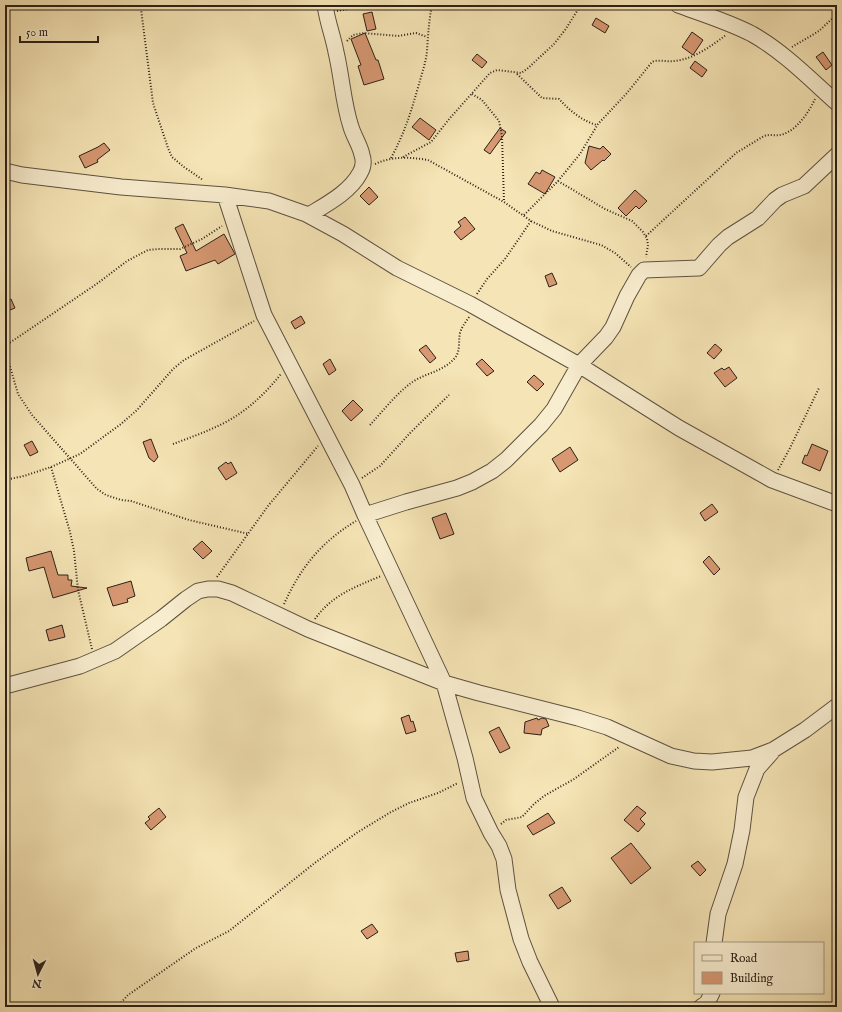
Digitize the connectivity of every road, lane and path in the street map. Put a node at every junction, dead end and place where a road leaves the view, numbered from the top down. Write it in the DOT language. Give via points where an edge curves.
graph roads {
  1 [pos="123,5"];
  2 [pos="144,5"];
  3 [pos="372,5"];
  4 [pos="432,5"];
  5 [pos="581,5"];
  6 [pos="678,5"];
  7 [pos="141,9"];
  8 [pos="326,9"];
  9 [pos="837,14"];
  10 [pos="737,27"];
  11 [pos="427,37"];
  12 [pos="336,52"];
  13 [pos="781,54"];
  14 [pos="516,73"];
  15 [pos="818,86"];
  16 [pos="472,94"];
  17 [pos="837,103"];
  18 [pos="597,126"];
  19 [pos="837,156"];
  20 [pos="391,158"];
  21 [pos="400,158"];
  22 [pos="5,171"];
  23 [pos="361,172"];
  24 [pos="204,180"];
  25 [pos="558,181"];
  26 [pos="225,195"];
  27 [pos="504,202"];
  28 [pos="309,215"];
  29 [pos="524,215"];
  30 [pos="232,218"];
  31 [pos="531,221"];
  32 [pos="646,236"];
  33 [pos="642,272"];
  34 [pos="474,306"];
  35 [pos="264,315"];
  36 [pos="5,348"];
  37 [pos="289,364"];
  38 [pos="579,365"];
  39 [pos="819,388"];
  40 [pos="449,395"];
  41 [pos="370,425"];
  42 [pos="326,436"];
  43 [pos="172,444"];
  44 [pos="70,458"];
  45 [pos="51,467"];
  46 [pos="5,480"];
  47 [pos="772,480"];
  48 [pos="352,485"];
  49 [pos="837,504"];
  50 [pos="365,515"];
  51 [pos="249,534"];
  52 [pos="391,572"];
  53 [pos="208,589"];
  54 [pos="279,616"];
  55 [pos="308,629"];
  56 [pos="95,660"];
  57 [pos="444,683"];
  58 [pos="5,686"];
  59 [pos="837,706"];
  60 [pos="629,737"];
  61 [pos="773,750"];
  62 [pos="469,778"];
  63 [pos="491,833"];
  64 [pos="714,942"];
  65 [pos="712,994"];
  66 [pos="5,1004"];
  67 [pos="8,1007"];
  68 [pos="117,1007"];
  69 [pos="552,1007"];
  70 [pos="701,1007"];
  1 -- 7 [label="path"];
  2 -- 7 [label="path"];
  3 -- 8 [label="path"];
  4 -- 11 [label="path"];
  5 -- 14 [label="path" via="554,44 528,69"];
  6 -- 10 [label="street"];
  7 -- 24 [label="path" via="153,103 168,148 172,157"];
  8 -- 12 [label="street"];
  9 -- 13 [label="path" via="819,31"];
  10 -- 13 [label="street"];
  10 -- 18 [label="path" via="691,57 652,62"];
  11 -- 12 [label="path" via="416,33 398,36 359,33 353,35"];
  11 -- 20 [label="path" via="427,52 409,120"];
  12 -- 23 [label="street" via="349,122 362,155"];
  13 -- 15 [label="street"];
  14 -- 16 [label="path" via="497,70 490,73"];
  14 -- 18 [label="path" via="542,98 556,97 582,119"];
  15 -- 17 [label="street"];
  15 -- 32 [label="path" via="812,106 794,128 780,135 764,136 736,153"];
  16 -- 21 [label="path" via="431,142"];
  16 -- 27 [label="path" via="482,100 499,120 502,136"];
  18 -- 25 [label="path" via="580,154"];
  19 -- 33 [label="street" via="804,186 782,195 758,218 728,237 699,268"];
  20 -- 21 [label="path"];
  20 -- 23 [label="path"];
  21 -- 27 [label="path" via="417,158 436,163"];
  22 -- 26 [label="street" via="121,187"];
  23 -- 28 [label="street" via="337,198"];
  25 -- 29 [label="path"];
  25 -- 32 [label="path" via="605,209 632,221"];
  26 -- 28 [label="street" via="269,201"];
  26 -- 30 [label="street"];
  27 -- 29 [label="path"];
  28 -- 34 [label="street" via="397,268"];
  29 -- 31 [label="path"];
  30 -- 35 [label="street"];
  30 -- 36 [label="path" via="202,240 190,245 180,249 148,250 128,261"];
  31 -- 33 [label="path" via="552,231 601,245"];
  31 -- 34 [label="path" via="505,259 487,279"];
  32 -- 33 [label="path" via="648,245"];
  33 -- 38 [label="street" via="627,296 613,327"];
  34 -- 38 [label="street"];
  34 -- 41 [label="path" via="462,326 456,358 438,371 412,382"];
  35 -- 37 [label="street"];
  35 -- 44 [label="path" via="184,360 121,424 80,454"];
  36 -- 44 [label="path" via="23,403"];
  37 -- 42 [label="street"];
  37 -- 43 [label="path" via="259,399 243,412 221,425"];
  38 -- 47 [label="street" via="679,428"];
  38 -- 50 [label="street" via="554,409 522,444 492,471 457,488"];
  39 -- 47 [label="path"];
  40 -- 48 [label="path" via="380,466"];
  42 -- 48 [label="street"];
  42 -- 51 [label="path" via="268,506"];
  44 -- 45 [label="path"];
  44 -- 51 [label="path" via="97,489 106,495 189,520"];
  45 -- 46 [label="path"];
  45 -- 56 [label="path" via="70,532 78,590"];
  47 -- 49 [label="street"];
  48 -- 50 [label="street"];
  50 -- 52 [label="street"];
  50 -- 54 [label="path" via="342,529 306,564"];
  51 -- 53 [label="path"];
  52 -- 55 [label="path" via="334,598 323,608"];
  52 -- 57 [label="street"];
  53 -- 54 [label="street" via="232,593"];
  53 -- 56 [label="street" via="198,591 148,629 115,651"];
  54 -- 55 [label="street"];
  55 -- 57 [label="street"];
  56 -- 58 [label="street"];
  57 -- 60 [label="street" via="578,718"];
  57 -- 62 [label="street"];
  59 -- 61 [label="street"];
  60 -- 61 [label="street" via="671,756 694,761 752,758"];
  60 -- 63 [label="path" via="587,770 544,796 522,817 506,820"];
  61 -- 64 [label="street" via="757,769 746,797 735,864 718,914"];
  62 -- 63 [label="street" via="474,798"];
  62 -- 68 [label="path" via="409,803 374,822 316,862 229,931 196,948 128,995"];
  63 -- 69 [label="street" via="504,859 508,890 521,938"];
  65 -- 70 [label="street" via="707,1003"];
  66 -- 67 [label="path"];
}
